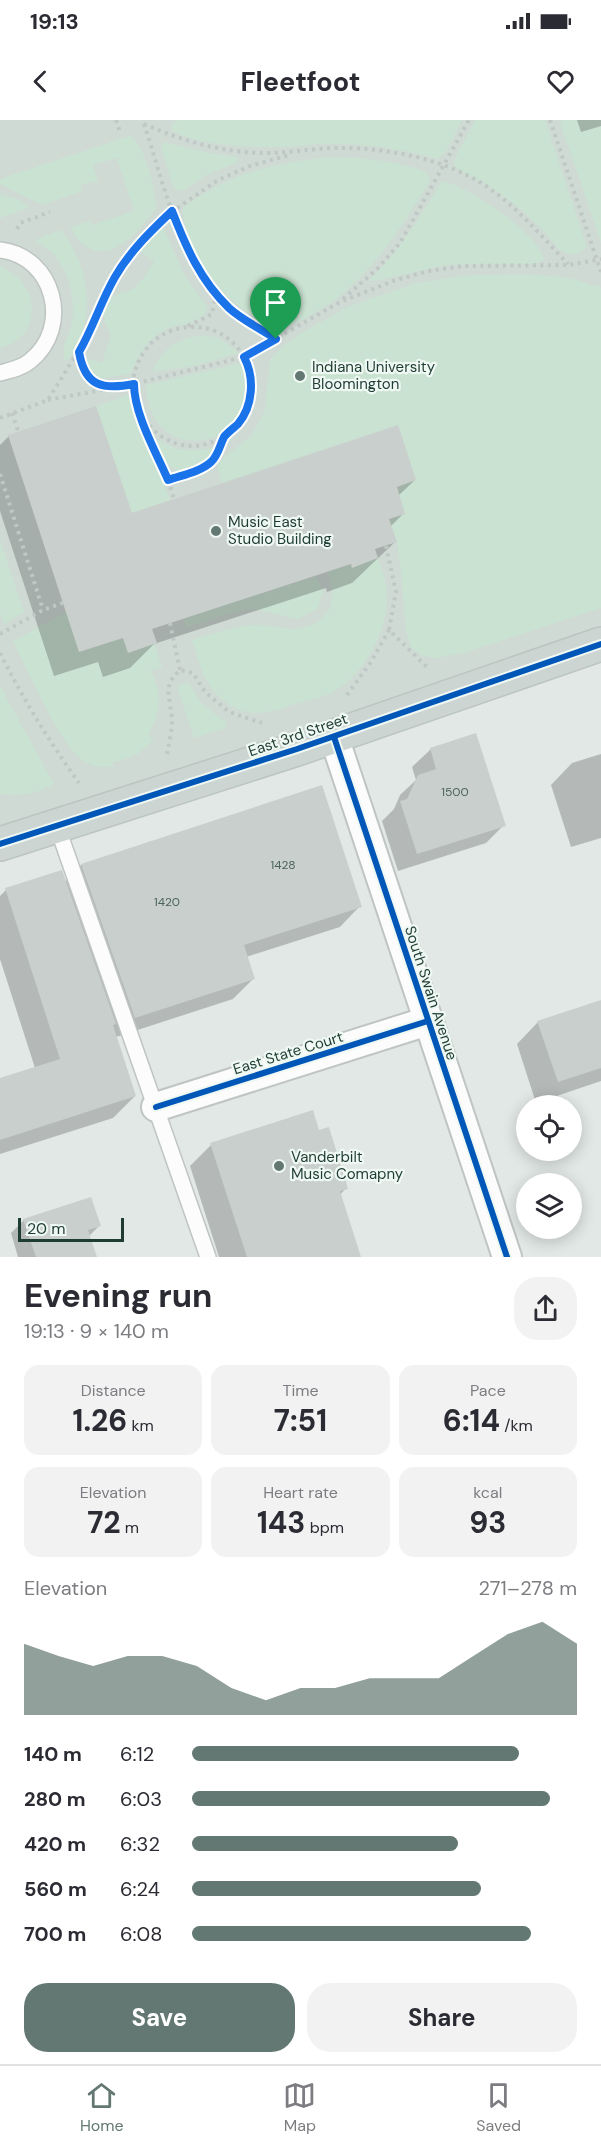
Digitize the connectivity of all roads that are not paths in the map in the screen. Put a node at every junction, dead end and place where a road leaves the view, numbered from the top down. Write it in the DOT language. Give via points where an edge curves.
graph roads {
  1 [pos="0,250"];
  2 [pos="0,373"];
  3 [pos="601,644"];
  4 [pos="334,736"];
  5 [pos="57,826"];
  6 [pos="0,844"];
  7 [pos="428,1022"];
  8 [pos="156,1107"];
  9 [pos="208,1257"];
  10 [pos="507,1257"];
  1 -- 2 [label="lane" via="34,265 51,290 54,308 52,328 44,346 30,361"];
  3 -- 4 [label="main road, East 3rd Street"];
  4 -- 5 [label="main road, East 3rd Street"];
  4 -- 7 [label="street, South Swain Avenue"];
  5 -- 6 [label="main road, East 3rd Street"];
  5 -- 8 [label="lane"];
  7 -- 8 [label="street, East State Court"];
  7 -- 10 [label="street, South Swain Avenue"];
  8 -- 9 [label="lane"];
}
